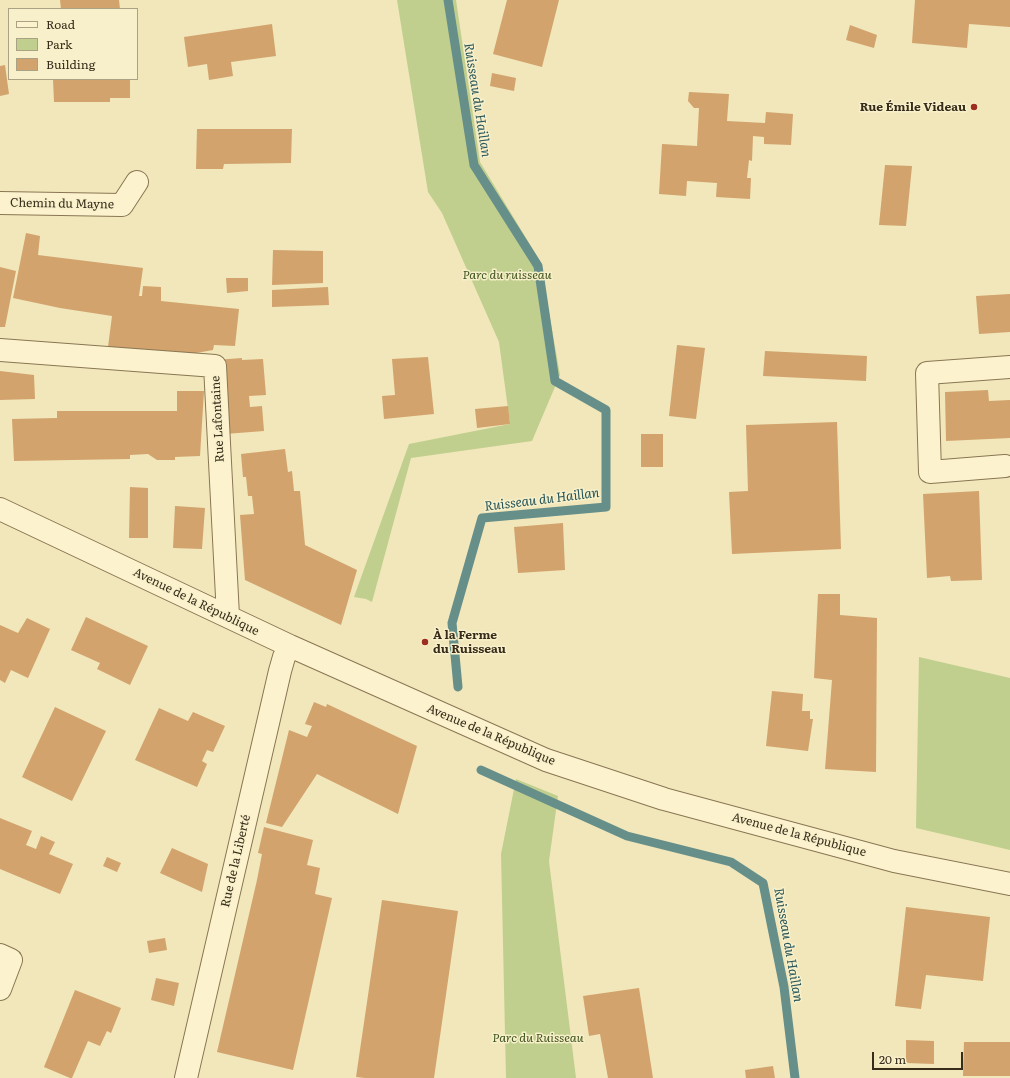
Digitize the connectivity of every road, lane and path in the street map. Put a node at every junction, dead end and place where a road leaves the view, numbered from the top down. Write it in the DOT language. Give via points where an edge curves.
graph roads {
  1 [pos="137,182"];
  2 [pos="0,203"];
  3 [pos="0,350"];
  4 [pos="1010,367"];
  5 [pos="1004,466"];
  6 [pos="0,509"];
  7 [pos="228,616"];
  8 [pos="290,646"];
  9 [pos="1010,884"];
  10 [pos="0,955"];
  11 [pos="0,988"];
  12 [pos="186,1078"];
  1 -- 2 [label="street, Chemin du Mayne" via="122,205"];
  3 -- 7 [label="street, Rue Lafontaine" via="216,366"];
  4 -- 5 [label="street" via="927,373 930,472"];
  6 -- 7 [label="street, Avenue de la République"];
  7 -- 8 [label="street, Avenue de la République"];
  8 -- 9 [label="street, Avenue de la République" via="546,760 664,799 886,859"];
  8 -- 12 [label="street, Rue de la Liberté" via="280,672"];
  10 -- 11 [label="street" via="11,960"];
}
